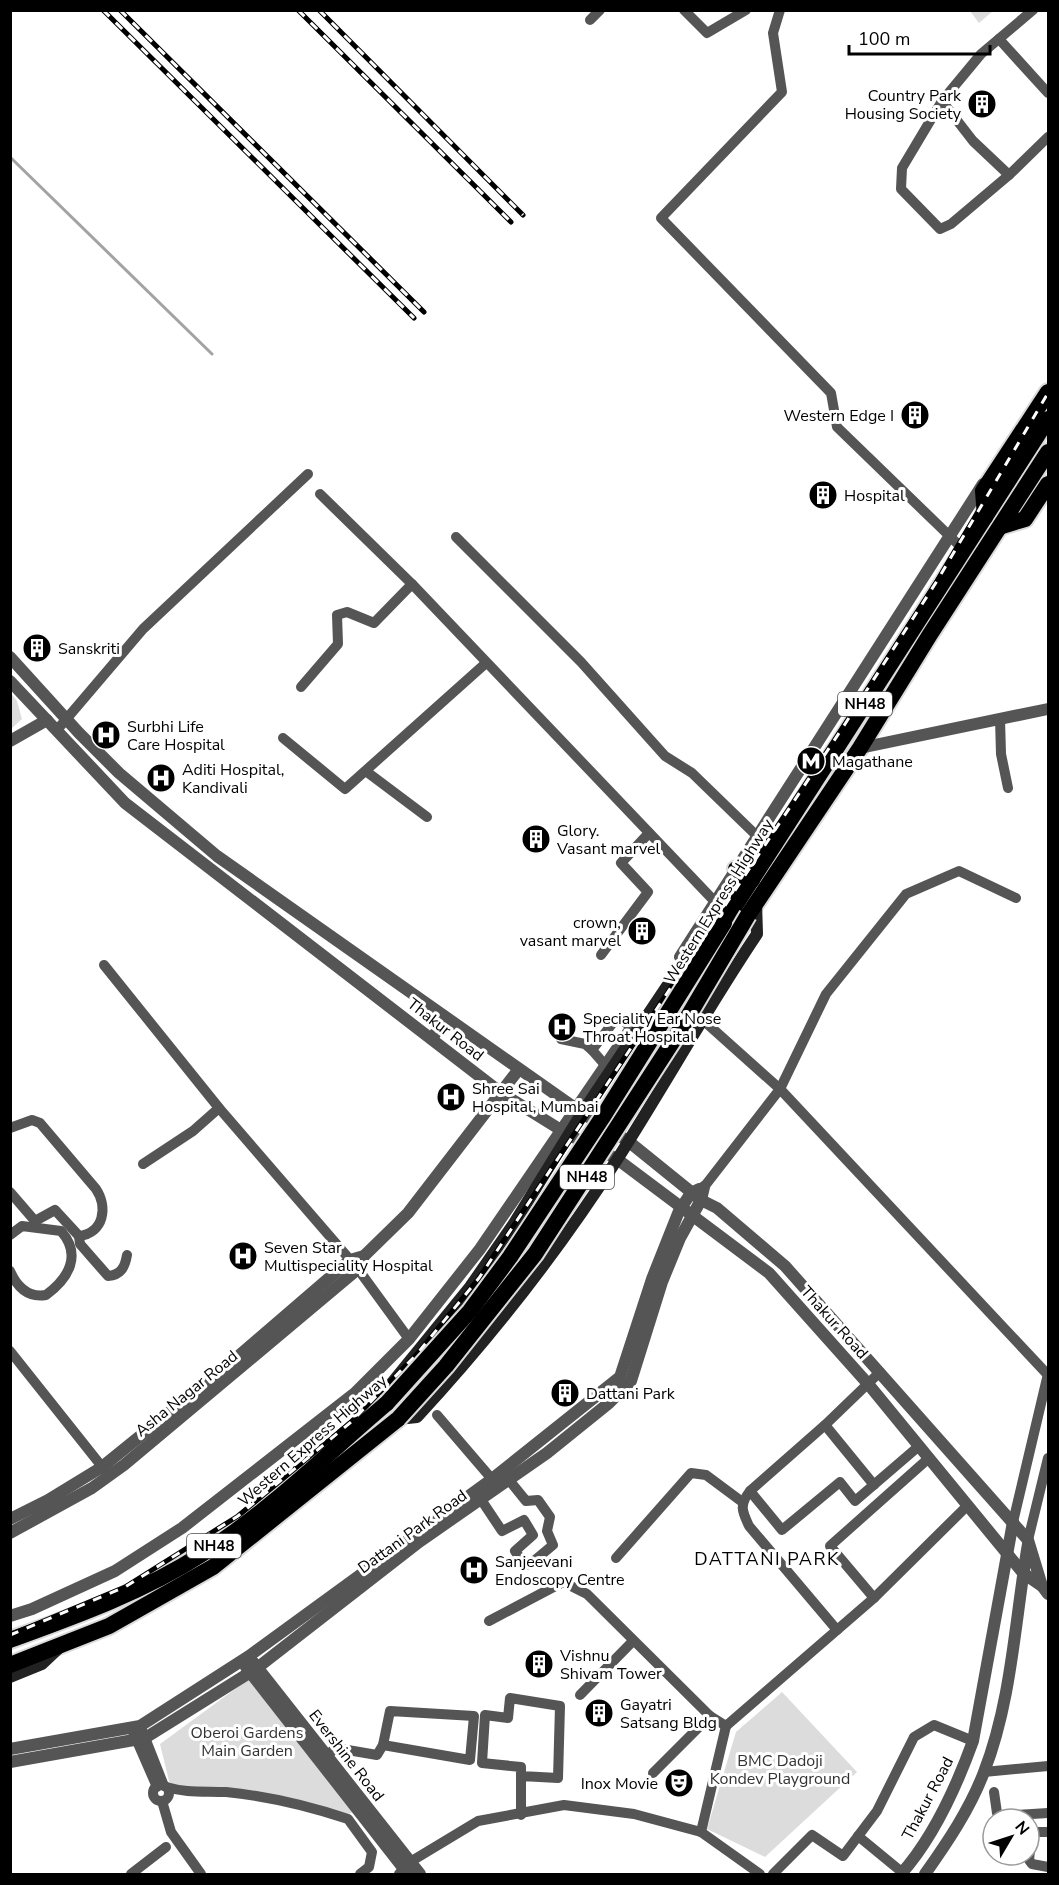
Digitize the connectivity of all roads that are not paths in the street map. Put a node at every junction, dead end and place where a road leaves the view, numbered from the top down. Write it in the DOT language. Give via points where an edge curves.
graph roads {
  1 [pos="600,10"];
  2 [pos="684,10"];
  3 [pos="746,10"];
  4 [pos="780,10"];
  5 [pos="1033,10"];
  6 [pos="590,20"];
  7 [pos="999,39"];
  8 [pos="1048,93"];
  9 [pos="942,101"];
  10 [pos="1048,137"];
  11 [pos="1008,175"];
  12 [pos="1048,381"];
  13 [pos="1048,392"];
  14 [pos="1048,419"];
  15 [pos="1048,452"];
  16 [pos="308,474"];
  17 [pos="1048,484"];
  18 [pos="320,494"];
  19 [pos="985,517"];
  20 [pos="1002,526"];
  21 [pos="456,537"];
  22 [pos="951,538"];
  23 [pos="964,550"];
  24 [pos="412,584"];
  25 [pos="10,657"];
  26 [pos="486,663"];
  27 [pos="10,681"];
  28 [pos="302,687"];
  29 [pos="1048,709"];
  30 [pos="61,714"];
  31 [pos="1000,719"];
  32 [pos="47,720"];
  33 [pos="57,730"];
  34 [pos="283,738"];
  35 [pos="10,741"];
  36 [pos="860,748"];
  37 [pos="367,772"];
  38 [pos="1008,788"];
  39 [pos="428,817"];
  40 [pos="649,833"];
  41 [pos="757,836"];
  42 [pos="736,869"];
  43 [pos="248,878"];
  44 [pos="241,892"];
  45 [pos="751,897"];
  46 [pos="1016,898"];
  47 [pos="720,911"];
  48 [pos="601,955"];
  49 [pos="104,965"];
  50 [pos="445,1017"];
  51 [pos="704,1022"];
  52 [pos="632,1027"];
  53 [pos="432,1039"];
  54 [pos="561,1039"];
  55 [pos="592,1050"];
  56 [pos="606,1066"];
  57 [pos="519,1069"];
  58 [pos="780,1089"];
  59 [pos="500,1092"];
  60 [pos="219,1108"];
  61 [pos="580,1111"];
  62 [pos="10,1128"];
  63 [pos="566,1133"];
  64 [pos="628,1141"];
  65 [pos="618,1159"];
  66 [pos="143,1164"];
  67 [pos="704,1186"];
  68 [pos="10,1192"];
  69 [pos="696,1196"];
  70 [pos="15,1206"];
  71 [pos="687,1211"];
  72 [pos="10,1235"];
  73 [pos="79,1236"];
  74 [pos="127,1255"];
  75 [pos="354,1265"];
  76 [pos="10,1271"];
  77 [pos="409,1339"];
  78 [pos="10,1351"];
  79 [pos="880,1372"];
  80 [pos="1048,1375"];
  81 [pos="625,1380"];
  82 [pos="869,1385"];
  83 [pos="387,1403"];
  84 [pos="585,1405"];
  85 [pos="437,1414"];
  86 [pos="594,1415"];
  87 [pos="398,1419"];
  88 [pos="564,1422"];
  89 [pos="825,1425"];
  90 [pos="573,1432"];
  91 [pos="538,1443"];
  92 [pos="919,1446"];
  93 [pos="547,1453"];
  94 [pos="929,1458"];
  95 [pos="1048,1458"];
  96 [pos="106,1472"];
  97 [pos="500,1482"];
  98 [pos="874,1485"];
  99 [pos="750,1491"];
  100 [pos="482,1501"];
  101 [pos="741,1501"];
  102 [pos="967,1506"];
  103 [pos="10,1519"];
  104 [pos="1012,1522"];
  105 [pos="10,1533"];
  106 [pos="416,1538"];
  107 [pos="1028,1540"];
  108 [pos="1008,1556"];
  109 [pos="616,1558"];
  110 [pos="1023,1573"];
  111 [pos="368,1576"];
  112 [pos="1046,1590"];
  113 [pos="874,1598"];
  114 [pos="311,1608"];
  115 [pos="10,1616"];
  116 [pos="319,1619"];
  117 [pos="489,1621"];
  118 [pos="837,1630"];
  119 [pos="10,1640"];
  120 [pos="633,1641"];
  121 [pos="62,1646"];
  122 [pos="245,1658"];
  123 [pos="10,1665"];
  124 [pos="253,1670"];
  125 [pos="10,1677"];
  126 [pos="580,1695"];
  127 [pos="710,1716"];
  128 [pos="726,1726"];
  129 [pos="138,1733"];
  130 [pos="79,1736"];
  131 [pos="973,1741"];
  132 [pos="36,1744"];
  133 [pos="383,1745"];
  134 [pos="10,1749"];
  135 [pos="83,1749"];
  136 [pos="326,1756"];
  137 [pos="38,1757"];
  138 [pos="10,1762"];
  139 [pos="1048,1766"];
  140 [pos="984,1772"];
  141 [pos="652,1773"];
  142 [pos="521,1776"];
  143 [pos="162,1787"];
  144 [pos="994,1792"];
  145 [pos="357,1812"];
  146 [pos="1048,1813"];
  147 [pos="521,1815"];
  148 [pos="701,1832"];
  149 [pos="1048,1832"];
  150 [pos="858,1836"];
  151 [pos="166,1847"];
  152 [pos="1048,1867"];
  153 [pos="405,1870"];
  154 [pos="902,1874"];
  155 [pos="131,1875"];
  156 [pos="201,1875"];
  157 [pos="360,1875"];
  158 [pos="420,1875"];
  159 [pos="760,1875"];
  160 [pos="773,1875"];
  161 [pos="925,1875"];
  1 -- 6 [label="street"];
  2 -- 3 [label="street" via="707,33"];
  4 -- 22 [label="street" via="773,33 782,92 661,218 831,393 837,427"];
  5 -- 7 [label="street"];
  7 -- 8 [label="street"];
  7 -- 9 [label="street" via="981,54"];
  9 -- 11 [label="street" via="973,141"];
  9 -- 11 [label="street" via="902,168 901,189 916,206 940,229"];
  10 -- 11 [label="street"];
  12 -- 22 [label="street"];
  13 -- 19 [label="highway" via="983,491"];
  14 -- 19 [label="highway, Western Express Highway / NH48"];
  15 -- 20 [label="highway, Western Express Highway / NH48"];
  16 -- 30 [label="street" via="143,629"];
  17 -- 20 [label="highway" via="1025,519"];
  18 -- 24 [label="street"];
  19 -- 23 [label="highway, Western Express Highway / NH48"];
  20 -- 36 [label="highway, Western Express Highway / NH48"];
  21 -- 41 [label="street" via="581,662 665,756 692,773"];
  22 -- 23 [label="street"];
  22 -- 41 [label="street" via="830,718"];
  23 -- 45 [label="highway, Western Express Highway / NH48"];
  24 -- 26 [label="street"];
  24 -- 28 [label="street" via="374,623 347,612 337,615 338,644"];
  25 -- 30 [label="street, Thakur Road"];
  26 -- 37 [label="street"];
  26 -- 40 [label="street"];
  27 -- 32 [label="street, Thakur Road"];
  29 -- 31 [label="street"];
  30 -- 32 [label="street"];
  30 -- 33 [label="street"];
  30 -- 43 [label="street, Thakur Road" via="156,806"];
  31 -- 36 [label="street"];
  31 -- 38 [label="street" via="1001,754"];
  32 -- 33 [label="street, Thakur Road"];
  32 -- 35 [label="street"];
  33 -- 44 [label="street, Thakur Road" via="125,803"];
  34 -- 37 [label="street" via="345,789"];
  36 -- 45 [label="highway, Western Express Highway / NH48"];
  37 -- 39 [label="street"];
  40 -- 47 [label="street"];
  40 -- 48 [label="street" via="621,863 648,892"];
  41 -- 42 [label="street"];
  42 -- 45 [label="highway"];
  42 -- 47 [label="street"];
  43 -- 44 [label="street"];
  43 -- 50 [label="street, Thakur Road"];
  44 -- 53 [label="street, Thakur Road"];
  45 -- 47 [label="highway, Western Express Highway / NH48"];
  45 -- 51 [label="main road" via="757,934"];
  45 -- 87 [label="highway, Western Express Highway / NH48, bridge" via="680,1030 535,1254 453,1358"];
  46 -- 58 [label="street, Dattani Park Road" via="960,870 906,894 826,994"];
  47 -- 52 [label="street"];
  47 -- 61 [label="main road"];
  47 -- 83 [label="highway, Western Express Highway / NH48, bridge" via="598,1125 510,1257 470,1311"];
  49 -- 60 [label="street"];
  50 -- 53 [label="street"];
  50 -- 57 [label="street, Thakur Road"];
  51 -- 58 [label="street"];
  51 -- 64 [label="main road"];
  52 -- 55 [label="street" via="618,1018"];
  52 -- 56 [label="street"];
  53 -- 59 [label="street, Thakur Road"];
  54 -- 55 [label="street" via="585,1044"];
  55 -- 56 [label="street"];
  56 -- 61 [label="street"];
  57 -- 59 [label="street, Asha Nagar Road"];
  57 -- 61 [label="street, Thakur Road"];
  58 -- 67 [label="street, Dattani Park Road"];
  58 -- 80 [label="street"];
  59 -- 63 [label="street, Thakur Road"];
  59 -- 75 [label="street, Asha Nagar Road" via="408,1213"];
  60 -- 66 [label="street" via="193,1131"];
  60 -- 75 [label="street"];
  61 -- 63 [label="main road"];
  61 -- 64 [label="street, Thakur Road"];
  62 -- 73 [label="street" via="32,1120 40,1123 102,1198 103,1218 87,1235"];
  63 -- 65 [label="street, Thakur Road"];
  63 -- 77 [label="street"];
  63 -- 83 [label="main road" via="513,1225 470,1287 387,1389"];
  64 -- 65 [label="main road"];
  64 -- 69 [label="street, Thakur Road"];
  65 -- 71 [label="street, Thakur Road"];
  65 -- 87 [label="main road" via="488,1338 417,1417"];
  67 -- 69 [label="street, Dattani Park Road"];
  68 -- 70 [label="street"];
  69 -- 71 [label="street, Dattani Park Road"];
  69 -- 79 [label="street, Thakur Road" via="717,1208 785,1266"];
  70 -- 73 [label="street" via="37,1222 55,1210"];
  71 -- 81 [label="street, Dattani Park Road" via="657,1281"];
  71 -- 82 [label="street, Thakur Road" via="769,1273"];
  72 -- 76 [label="street" via="22,1226 61,1231 69,1240 72,1257 68,1273 46,1295 27,1293"];
  73 -- 74 [label="street" via="80,1244 108,1276 120,1272"];
  75 -- 77 [label="street"];
  75 -- 96 [label="street, Asha Nagar Road" via="228,1365"];
  77 -- 115 [label="street" via="355,1393 182,1528 115,1571"];
  78 -- 96 [label="street"];
  79 -- 82 [label="street"];
  79 -- 104 [label="street, Thakur Road"];
  80 -- 104 [label="street"];
  81 -- 84 [label="street, Dattani Park Road"];
  81 -- 86 [label="street, Dattani Park Road"];
  82 -- 89 [label="street"];
  82 -- 92 [label="street, Thakur Road"];
  83 -- 119 [label="highway, Western Express Highway / NH48" via="203,1554 96,1608"];
  84 -- 86 [label="street"];
  84 -- 88 [label="street, Dattani Park Road"];
  85 -- 97 [label="street"];
  86 -- 90 [label="street, Dattani Park Road"];
  87 -- 121 [label="highway, Western Express Highway / NH48" via="213,1567 109,1626"];
  88 -- 90 [label="street"];
  88 -- 91 [label="street, Dattani Park Road"];
  89 -- 98 [label="street"];
  89 -- 99 [label="street"];
  90 -- 93 [label="street, Dattani Park Road"];
  91 -- 93 [label="street"];
  91 -- 97 [label="street, Dattani Park Road"];
  92 -- 94 [label="street, Thakur Road"];
  92 -- 98 [label="street"];
  93 -- 97 [label="street, Dattani Park Road"];
  94 -- 102 [label="street, Thakur Road"];
  94 -- 113 [label="street" via="830,1546"];
  95 -- 107 [label="street"];
  96 -- 103 [label="street, Asha Nagar Road"];
  96 -- 105 [label="street, Asha Nagar Road"];
  97 -- 100 [label="street, Dattani Park Road"];
  97 -- 100 [label="street" via="526,1501 538,1500 550,1517 546,1532 553,1545 525,1565 515,1551 533,1535 525,1520 502,1531"];
  97 -- 106 [label="street, Dattani Park Road"];
  98 -- 99 [label="street" via="855,1501 840,1482 782,1530"];
  99 -- 101 [label="street"];
  100 -- 106 [label="street, Dattani Park Road"];
  101 -- 109 [label="street" via="706,1474 691,1473"];
  101 -- 118 [label="street" via="749,1526"];
  102 -- 108 [label="street, Thakur Road"];
  102 -- 113 [label="street"];
  104 -- 107 [label="street, Thakur Road"];
  104 -- 108 [label="street, Thakur Road"];
  106 -- 111 [label="street, Dattani Park Road"];
  107 -- 110 [label="street"];
  107 -- 112 [label="street, Thakur Road"];
  108 -- 110 [label="street, Thakur Road"];
  108 -- 131 [label="street, Thakur Road"];
  110 -- 112 [label="street, Thakur Road"];
  110 -- 140 [label="street" via="1009,1668"];
  111 -- 114 [label="street, Dattani Park Road"];
  111 -- 116 [label="street, Dattani Park Road"];
  113 -- 118 [label="street"];
  114 -- 116 [label="street"];
  114 -- 122 [label="street, Dattani Park Road"];
  116 -- 124 [label="street, Dattani Park Road"];
  117 -- 120 [label="street" via="563,1582 587,1594"];
  118 -- 128 [label="street"];
  120 -- 126 [label="street"];
  120 -- 127 [label="street"];
  121 -- 123 [label="highway, Western Express Highway / NH48"];
  121 -- 125 [label="main road" via="42,1664"];
  122 -- 124 [label="street, Evershine Road"];
  122 -- 129 [label="street, Dattani Park Road"];
  124 -- 129 [label="street, Dattani Park Road"];
  124 -- 136 [label="street, Evershine Road"];
  124 -- 145 [label="street, Evershine Road"];
  127 -- 128 [label="street"];
  127 -- 141 [label="street"];
  128 -- 148 [label="street"];
  129 -- 130 [label="street, Dattani Park Road"];
  129 -- 135 [label="street, Dattani Park Road"];
  129 -- 143 [label="street"];
  130 -- 132 [label="street, Dattani Park Road"];
  130 -- 135 [label="street"];
  131 -- 150 [label="street" via="934,1725 914,1737 877,1811"];
  131 -- 154 [label="street, Thakur Road" via="932,1832"];
  132 -- 134 [label="street, Dattani Park Road"];
  132 -- 137 [label="street"];
  133 -- 133 [label="street" via="390,1712 474,1716 470,1760"];
  133 -- 136 [label="street" via="377,1755 336,1748"];
  135 -- 137 [label="street, Dattani Park Road"];
  136 -- 145 [label="street, Evershine Road"];
  137 -- 138 [label="street, Dattani Park Road"];
  139 -- 140 [label="street"];
  140 -- 161 [label="street" via="949,1841"];
  142 -- 142 [label="street" via="521,1767 482,1763 485,1715 508,1718 510,1698 560,1706 558,1778"];
  142 -- 147 [label="street"];
  143 -- 145 [label="street" via="185,1792 225,1792"];
  143 -- 156 [label="street" via="168,1797 162,1801 171,1832"];
  144 -- 146 [label="street" via="1000,1816"];
  145 -- 153 [label="street, Evershine Road"];
  145 -- 157 [label="street" via="372,1852 369,1867"];
  147 -- 148 [label="street" via="564,1805 634,1814"];
  147 -- 153 [label="street" via="478,1821"];
  148 -- 159 [label="street"];
  149 -- 152 [label="street" via="1032,1832 1029,1860"];
  150 -- 154 [label="street"];
  150 -- 160 [label="street" via="843,1856 812,1835"];
  151 -- 155 [label="street"];
  153 -- 158 [label="street, Evershine Road"];
}
